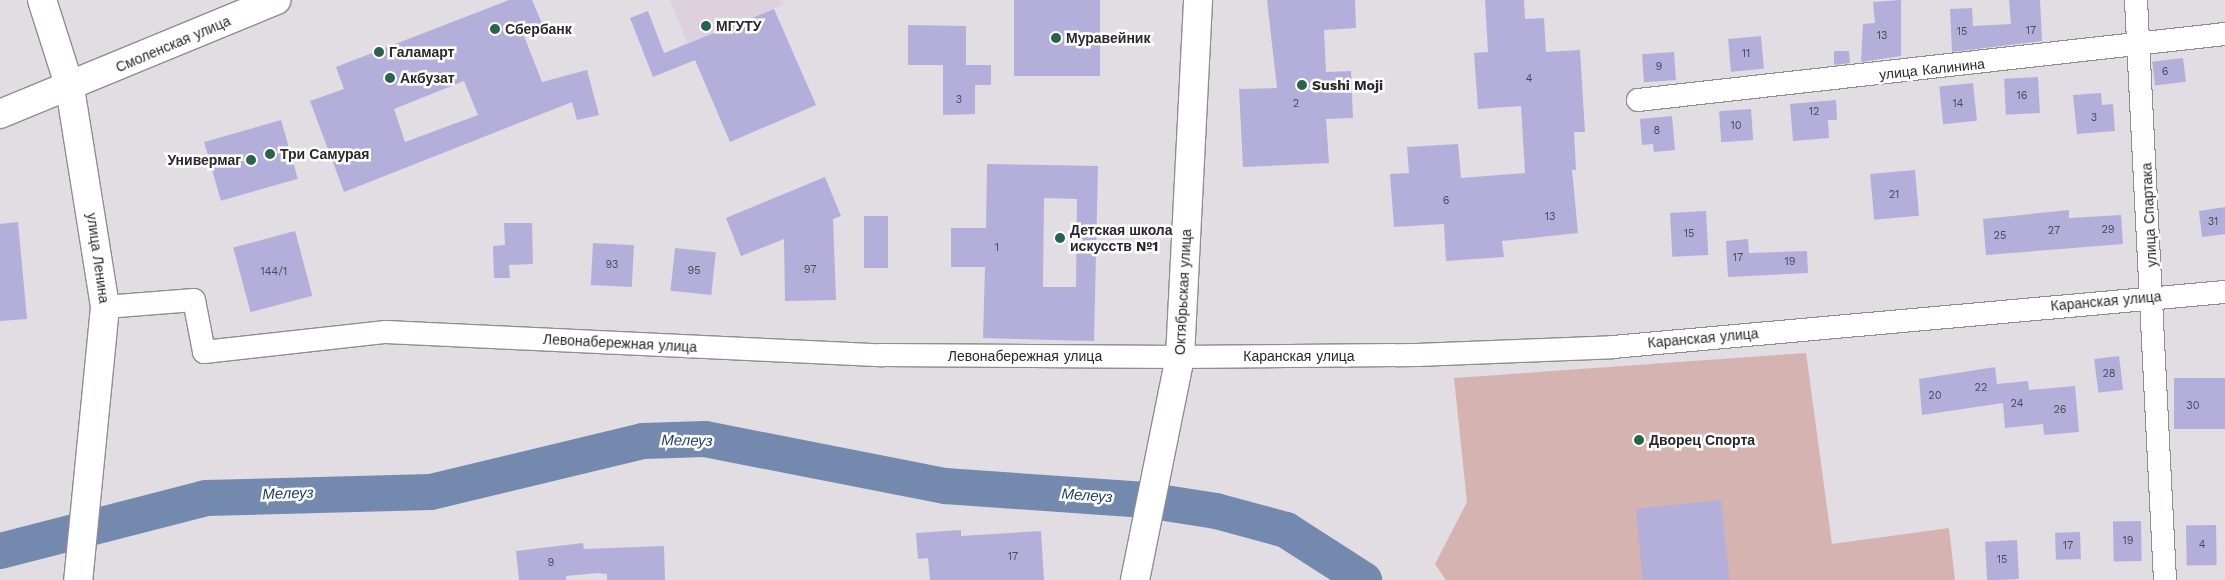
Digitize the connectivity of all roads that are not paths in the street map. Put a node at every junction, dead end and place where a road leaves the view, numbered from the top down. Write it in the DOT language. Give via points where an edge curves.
graph roads {
  1 [pos="42,0"];
  2 [pos="276,0"];
  3 [pos="1198,0"];
  4 [pos="2136,0"];
  5 [pos="2225,34"];
  6 [pos="2139,47"];
  7 [pos="70,88"];
  8 [pos="1638,100"];
  9 [pos="0,114"];
  10 [pos="2225,292"];
  11 [pos="2153,297"];
  12 [pos="105,307"];
  13 [pos="1180,357"];
  14 [pos="1136,576"];
  15 [pos="78,580"];
  16 [pos="2165,580"];
  1 -- 7 [label="main road, улица Ленина"];
  2 -- 7 [label="main road, Смоленская улица"];
  3 -- 13 [label="main road, Октябрьская улица"];
  4 -- 6 [label="street, улица Спартака"];
  5 -- 6 [label="street, улица Калинина"];
  6 -- 8 [label="street, улица Калинина"];
  6 -- 11 [label="street, улица Спартака"];
  7 -- 9 [label="main road, Смоленская улица"];
  7 -- 12 [label="main road, улица Ленина"];
  10 -- 11 [label="street, Каранская улица"];
  11 -- 13 [label="street, Каранская улица" via="1613,347 1418,355"];
  11 -- 16 [label="street, улица Спартака"];
  12 -- 13 [label="street, Левонабережная улица" via="194,300 204,352 386,332 881,355"];
  12 -- 15 [label="main road, улица Ленина" via="97,420"];
  13 -- 14 [label="main road, Октябрьская улица" via="1169,429"];
}
